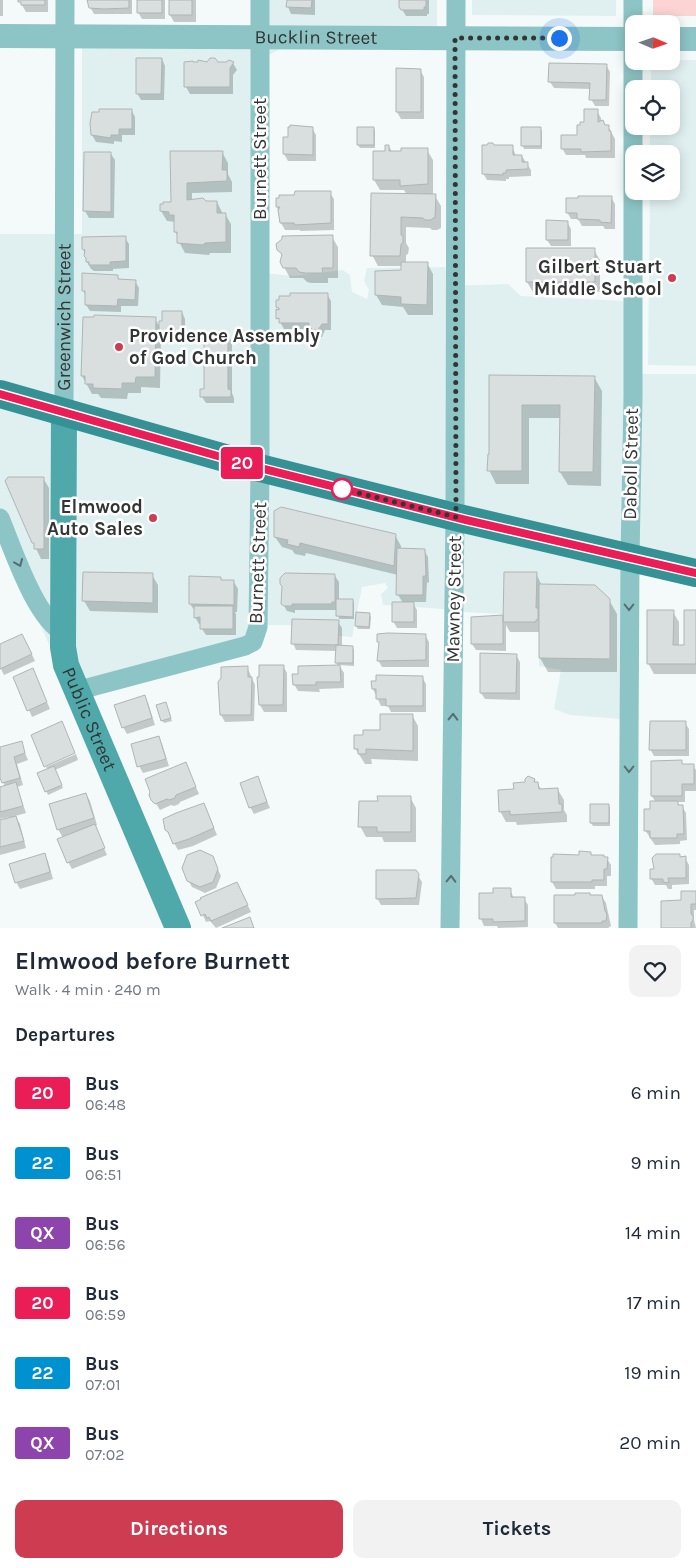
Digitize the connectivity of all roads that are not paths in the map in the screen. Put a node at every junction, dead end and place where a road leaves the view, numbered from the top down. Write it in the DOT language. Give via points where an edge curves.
graph roads {
  1 [pos="65,0"];
  2 [pos="260,0"];
  3 [pos="456,0"];
  4 [pos="633,0"];
  5 [pos="633,15"];
  6 [pos="0,36"];
  7 [pos="66,37"];
  8 [pos="260,37"];
  9 [pos="455,38"];
  10 [pos="625,39"];
  11 [pos="680,39"];
  12 [pos="696,39"];
  13 [pos="633,70"];
  14 [pos="0,394"];
  15 [pos="64,412"];
  16 [pos="260,468"];
  17 [pos="456,517"];
  18 [pos="0,518"];
  19 [pos="630,558"];
  20 [pos="696,573"];
  21 [pos="64,633"];
  22 [pos="76,691"];
  23 [pos="178,928"];
  24 [pos="450,928"];
  25 [pos="628,928"];
  1 -- 7 [label="street, Greenwich Street"];
  2 -- 8 [label="street, Burnett Street"];
  3 -- 9 [label="street, Mawney Street"];
  4 -- 5 [label="street, Daboll Street"];
  6 -- 7 [label="street, Bucklin Street"];
  7 -- 8 [label="street, Bucklin Street"];
  7 -- 15 [label="street, Greenwich Street"];
  8 -- 9 [label="street, Bucklin Street"];
  8 -- 16 [label="street, Burnett Street"];
  9 -- 10 [label="street, Bucklin Street"];
  9 -- 17 [label="street, Mawney Street"];
  11 -- 12 [label="street"];
  13 -- 19 [label="street, Daboll Street"];
  14 -- 15 [label="main road"];
  15 -- 16 [label="main road"];
  15 -- 21 [label="main road, Greenwich Street"];
  16 -- 17 [label="main road"];
  16 -- 22 [label="street, Burnett Street" via="258,627 253,642"];
  17 -- 19 [label="main road"];
  24 -- 17 [label="street, Mawney Street, one-way"];
  18 -- 21 [label="street, one-way" via="37,604 55,629"];
  19 -- 20 [label="main road"];
  19 -- 25 [label="street, Daboll Street, one-way"];
  21 -- 22 [label="main road, Public Street" via="64,660"];
  22 -- 23 [label="main road, Public Street"];
}
